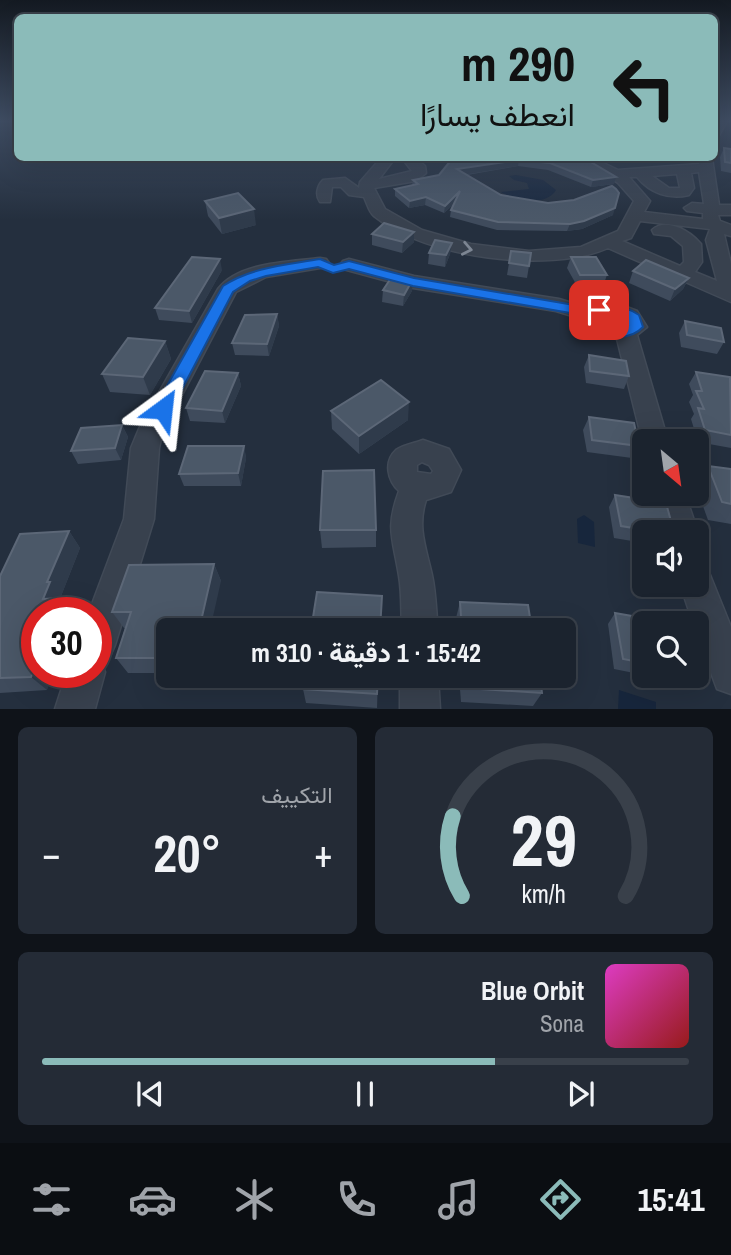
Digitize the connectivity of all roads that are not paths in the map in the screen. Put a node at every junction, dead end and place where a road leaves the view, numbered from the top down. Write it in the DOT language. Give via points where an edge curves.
graph roads {
  1 [pos="384,161"];
  2 [pos="412,161"];
  3 [pos="589,161"];
  4 [pos="706,163"];
  5 [pos="683,169"];
  6 [pos="617,174"];
  7 [pos="644,177"];
  8 [pos="365,189"];
  9 [pos="325,199"];
  10 [pos="641,208"];
  11 [pos="723,221"];
  12 [pos="660,230"];
  13 [pos="609,242"];
  14 [pos="349,265"];
  15 [pos="684,274"];
  16 [pos="731,295"];
  17 [pos="593,316"];
  18 [pos="651,429"];
  19 [pos="416,486"];
  20 [pos="702,597"];
  21 [pos="112,598"];
  22 [pos="419,618"];
  23 [pos="731,676"];
  24 [pos="81,688"];
  25 [pos="419,688"];
  26 [pos="75,709"];
  27 [pos="420,709"];
  1 -- 8 [label="street" via="368,174"];
  2 -- 8 [label="street" via="419,173 411,178"];
  3 -- 6 [label="street"];
  4 -- 5 [label="street"];
  4 -- 11 [label="street" via="710,205"];
  5 -- 6 [label="street"];
  5 -- 7 [label="street" via="684,192 666,192"];
  6 -- 10 [label="street" via="628,183"];
  8 -- 9 [label="street" via="354,192 345,182 335,182 325,186"];
  8 -- 13 [label="street, one-way" via="375,209 389,221 468,250 536,255 568,253"];
  10 -- 11 [label="street"];
  10 -- 13 [label="street" via="632,228"];
  11 -- 16 [label="street" via="715,240"];
  12 -- 15 [label="street" via="676,232 692,244 693,262"];
  13 -- 15 [label="street"];
  14 -- 17 [label="street" via="413,282 559,305"];
  14 -- 21 [label="street" via="351,258 338,252 322,257 320,263 245,278 228,289 150,431 139,519"];
  15 -- 16 [label="street"];
  17 -- 18 [label="street" via="606,308 634,318 635,327 626,332"];
  19 -- 22 [label="street" via="405,535 416,576"];
  20 -- 23 [label="street"];
  24 -- 26 [label="street"];
  25 -- 27 [label="street"];
}
